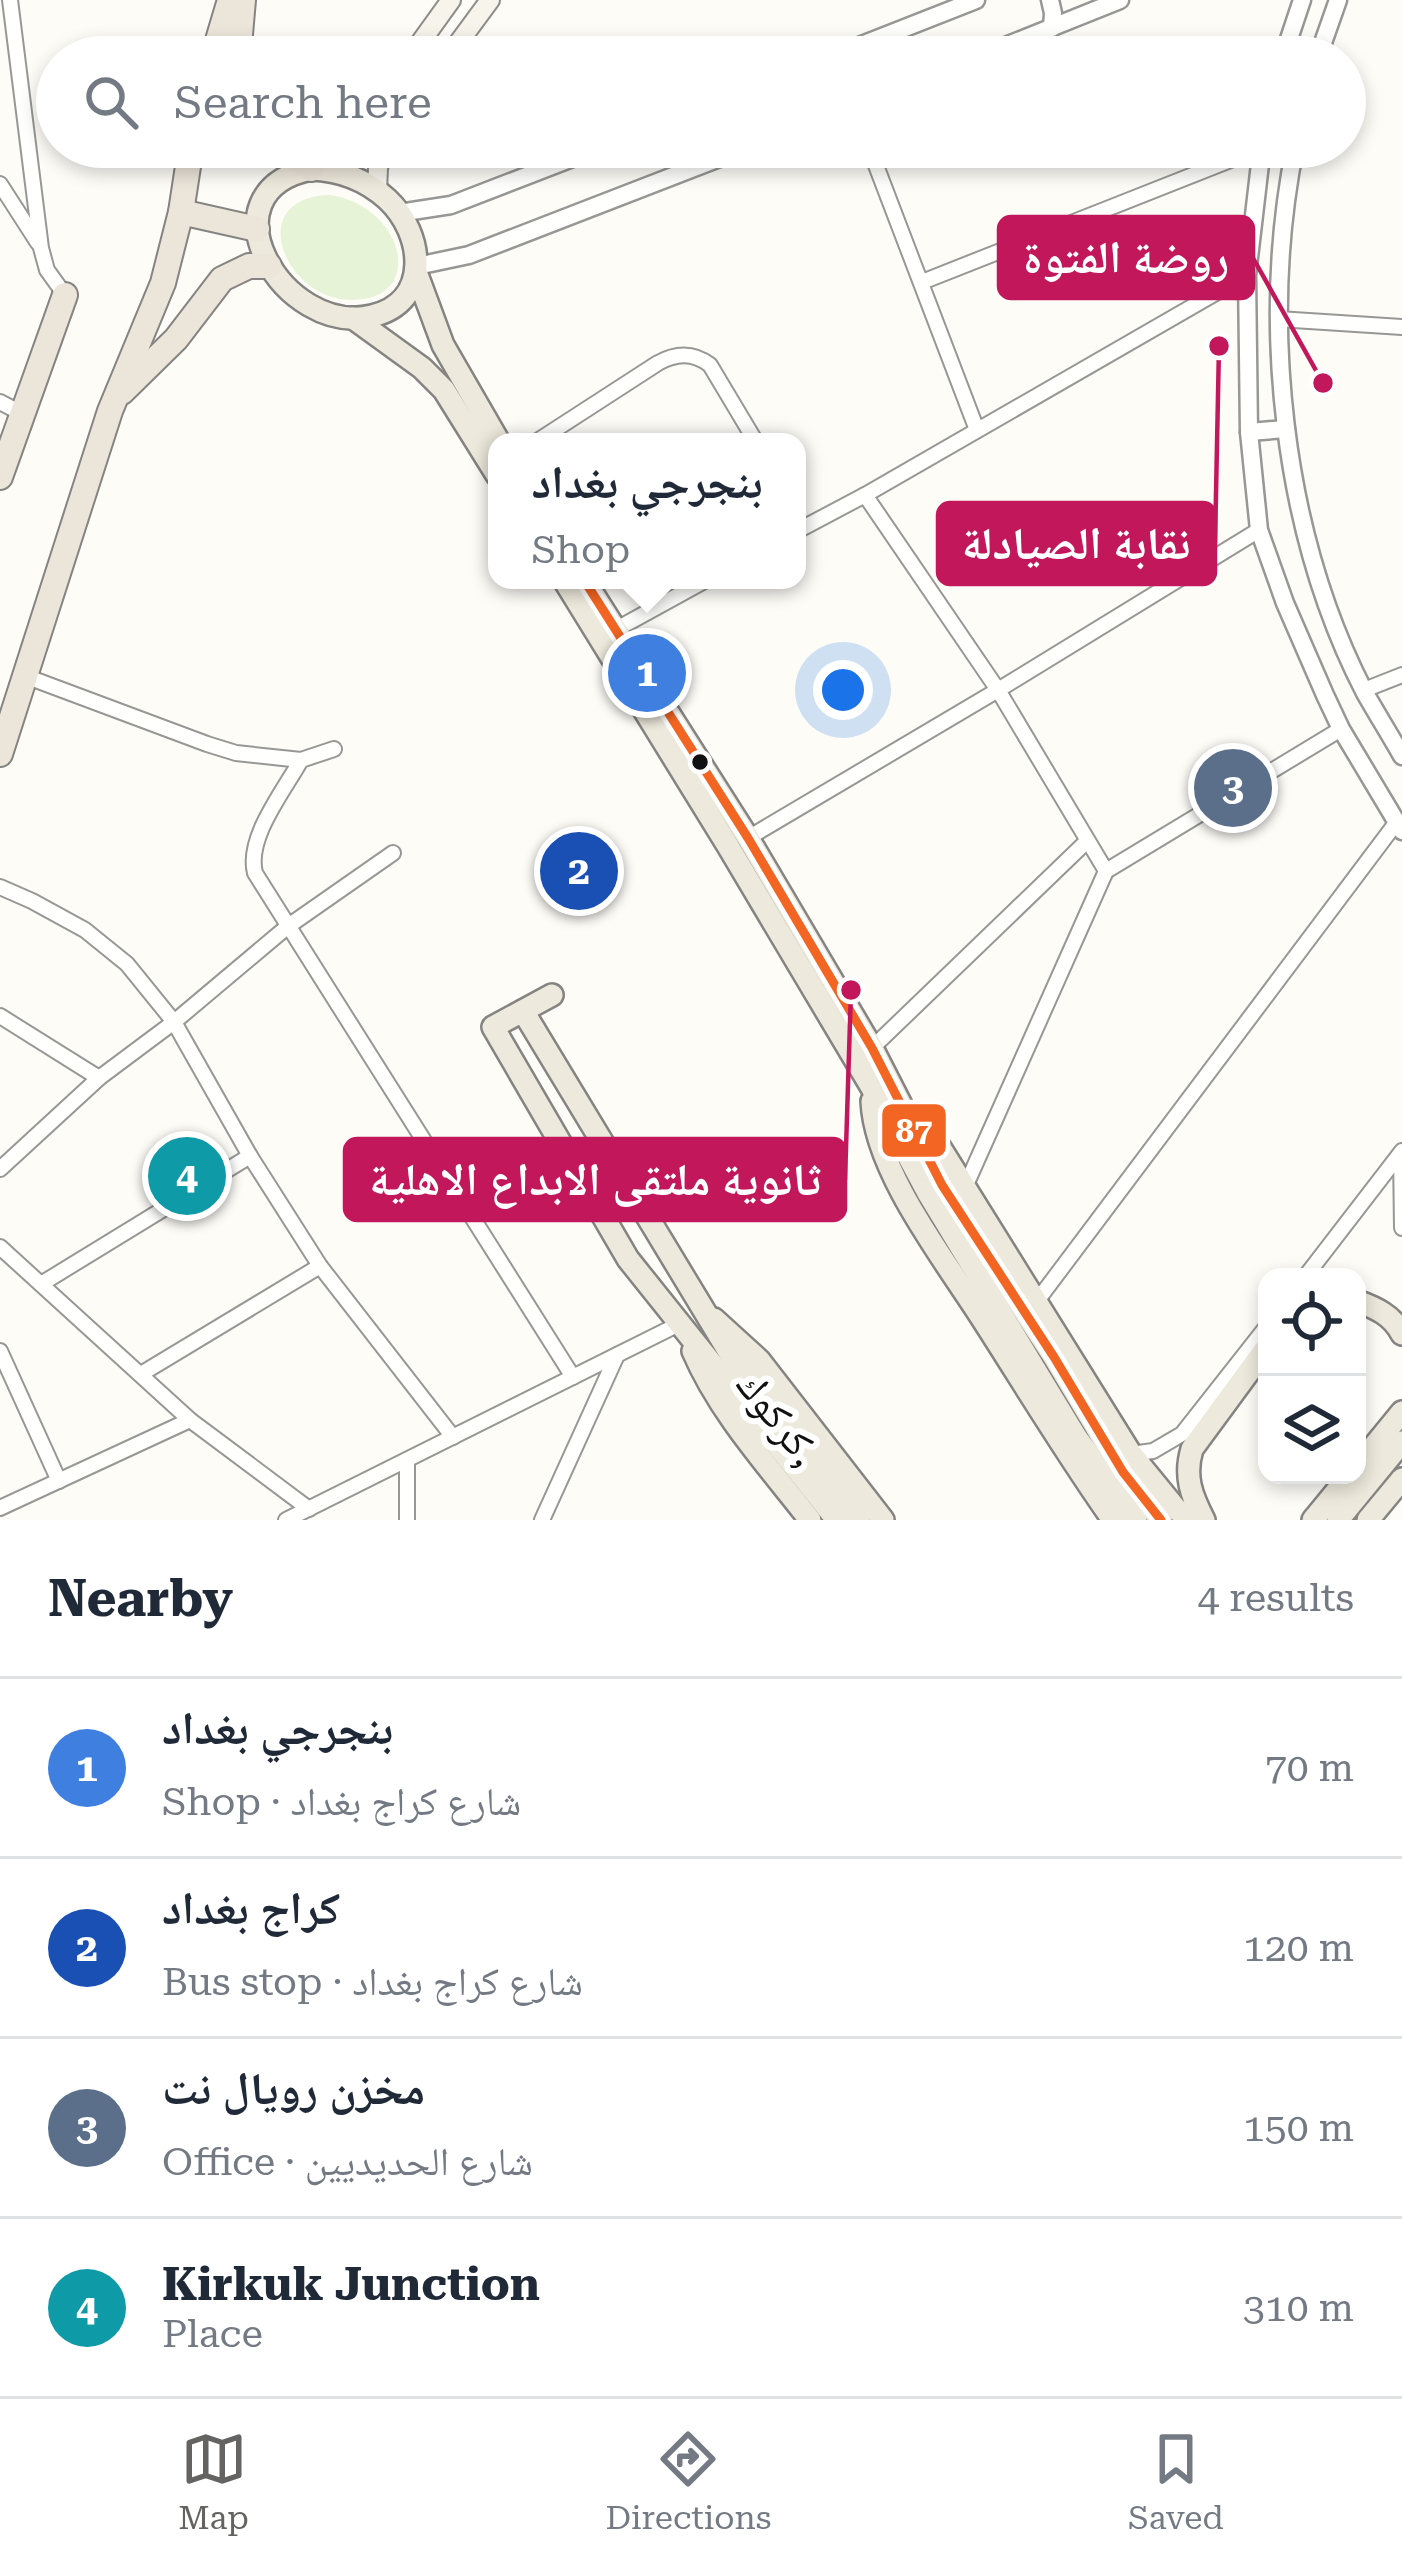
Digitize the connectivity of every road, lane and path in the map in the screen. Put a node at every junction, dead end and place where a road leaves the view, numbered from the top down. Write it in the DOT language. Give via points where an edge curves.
graph roads {
  1 [pos="10,0"];
  2 [pos="230,0"];
  3 [pos="243,0"];
  4 [pos="451,0"];
  5 [pos="490,0"];
  6 [pos="976,0"];
  7 [pos="1050,0"];
  8 [pos="1120,0"];
  9 [pos="1302,0"];
  10 [pos="1338,0"];
  11 [pos="1052,28"];
  12 [pos="219,36"];
  13 [pos="240,36"];
  14 [pos="425,36"];
  15 [pos="463,36"];
  16 [pos="884,36"];
  17 [pos="1032,36"];
  18 [pos="1290,36"];
  19 [pos="1325,36"];
  20 [pos="187,168"];
  21 [pos="378,168"];
  22 [pos="547,168"];
  23 [pos="694,168"];
  24 [pos="877,168"];
  25 [pos="1211,168"];
  26 [pos="1259,168"];
  27 [pos="1292,168"];
  28 [pos="316,169"];
  29 [pos="0,184"];
  30 [pos="377,190"];
  31 [pos="181,212"];
  32 [pos="399,213"];
  33 [pos="257,229"];
  34 [pos="40,248"];
  35 [pos="269,266"];
  36 [pos="416,269"];
  37 [pos="1246,274"];
  38 [pos="922,282"];
  39 [pos="65,295"];
  40 [pos="353,318"];
  41 [pos="1279,319"];
  42 [pos="1402,327"];
  43 [pos="115,398"];
  44 [pos="10,408"];
  45 [pos="1286,429"];
  46 [pos="977,430"];
  47 [pos="1249,432"];
  48 [pos="494,433"];
  49 [pos="550,433"];
  50 [pos="751,433"];
  51 [pos="488,461"];
  52 [pos="0,477"];
  53 [pos="865,495"];
  54 [pos="806,520"];
  55 [pos="1258,530"];
  56 [pos="570,589"];
  57 [pos="590,589"];
  58 [pos="689,589"];
  59 [pos="615,629"];
  60 [pos="1402,675"];
  61 [pos="25,676"];
  62 [pos="998,690"];
  63 [pos="1364,690"];
  64 [pos="1341,729"];
  65 [pos="334,749"];
  66 [pos="0,754"];
  67 [pos="1402,756"];
  68 [pos="301,760"];
  69 [pos="1399,827"];
  70 [pos="748,838"];
  71 [pos="1086,842"];
  72 [pos="393,853"];
  73 [pos="1106,871"];
  74 [pos="0,887"];
  75 [pos="287,927"];
  76 [pos="552,995"];
  77 [pos="523,1011"];
  78 [pos="0,1016"];
  79 [pos="174,1022"];
  80 [pos="872,1048"];
  81 [pos="99,1078"];
  82 [pos="879,1082"];
  83 [pos="1401,1152"];
  84 [pos="250,1156"];
  85 [pos="0,1169"];
  86 [pos="966,1185"];
  87 [pos="1402,1228"];
  88 [pos="0,1247"];
  89 [pos="320,1266"];
  90 [pos="1312,1268"];
  91 [pos="41,1284"];
  92 [pos="1037,1301"];
  93 [pos="1366,1304"];
  94 [pos="704,1312"];
  95 [pos="681,1323"];
  96 [pos="1402,1334"];
  97 [pos="1258,1337"];
  98 [pos="0,1351"];
  99 [pos="617,1355"];
  100 [pos="1258,1359"];
  101 [pos="141,1375"];
  102 [pos="573,1377"];
  103 [pos="190,1420"];
  104 [pos="1400,1421"];
  105 [pos="453,1437"];
  106 [pos="1131,1454"];
  107 [pos="1366,1457"];
  108 [pos="407,1460"];
  109 [pos="1402,1479"];
  110 [pos="58,1481"];
  111 [pos="1343,1484"];
  112 [pos="0,1508"];
  113 [pos="309,1509"];
  114 [pos="286,1520"];
  115 [pos="407,1520"];
  116 [pos="542,1520"];
  117 [pos="810,1520"];
  118 [pos="837,1520"];
  119 [pos="859,1520"];
  120 [pos="883,1520"];
  121 [pos="1113,1520"];
  122 [pos="1136,1520"];
  123 [pos="1161,1520"];
  124 [pos="1192,1520"];
  125 [pos="1204,1520"];
  126 [pos="1313,1520"];
  127 [pos="1338,1520"];
  128 [pos="1368,1520"];
  1 -- 34 [label="street"];
  2 -- 12 [label="highway"];
  3 -- 13 [label="highway"];
  4 -- 14 [label="main road"];
  5 -- 15 [label="main road"];
  6 -- 16 [label="street"];
  7 -- 11 [label="street"];
  8 -- 11 [label="street"];
  9 -- 18 [label="street"];
  10 -- 19 [label="street"];
  11 -- 17 [label="street"];
  20 -- 31 [label="highway"];
  21 -- 30 [label="main road"];
  22 -- 32 [label="street" via="452,205"];
  23 -- 36 [label="street"];
  24 -- 38 [label="street"];
  25 -- 38 [label="street"];
  26 -- 37 [label="street"];
  27 -- 41 [label="street"];
  28 -- 30 [label="main road"];
  28 -- 33 [label="main road" via="283,178 268,192"];
  29 -- 34 [label="street"];
  30 -- 32 [label="main road"];
  31 -- 33 [label="highway"];
  31 -- 43 [label="highway" via="163,284"];
  32 -- 36 [label="main road"];
  33 -- 35 [label="main road"];
  34 -- 39 [label="street"];
  35 -- 40 [label="main road" via="305,302"];
  35 -- 43 [label="highway" via="222,279"];
  36 -- 40 [label="main road" via="391,309"];
  36 -- 48 [label="main road" via="448,356"];
  37 -- 46 [label="street"];
  37 -- 47 [label="street"];
  38 -- 46 [label="street"];
  39 -- 44 [label="highway"];
  40 -- 51 [label="main road" via="444,390"];
  41 -- 42 [label="street"];
  41 -- 45 [label="street"];
  43 -- 61 [label="highway"];
  44 -- 52 [label="highway"];
  45 -- 47 [label="street"];
  45 -- 63 [label="street" via="1316,566"];
  46 -- 53 [label="street"];
  47 -- 55 [label="street"];
  49 -- 50 [label="street" via="684,354 716,372"];
  53 -- 54 [label="street"];
  53 -- 62 [label="street"];
  55 -- 62 [label="street"];
  55 -- 64 [label="street"];
  56 -- 82 [label="main road"];
  57 -- 59 [label="main road"];
  58 -- 59 [label="street"];
  59 -- 70 [label="main road"];
  60 -- 63 [label="street"];
  61 -- 66 [label="highway"];
  61 -- 68 [label="street" via="183,737"];
  62 -- 70 [label="street"];
  62 -- 71 [label="street"];
  63 -- 67 [label="street"];
  64 -- 69 [label="street"];
  64 -- 73 [label="street"];
  65 -- 68 [label="street"];
  68 -- 75 [label="street" via="253,854"];
  69 -- 92 [label="street"];
  70 -- 80 [label="main road"];
  71 -- 73 [label="street"];
  71 -- 80 [label="street"];
  72 -- 75 [label="street"];
  73 -- 86 [label="street"];
  74 -- 79 [label="street" via="85,930 127,964"];
  75 -- 79 [label="street"];
  75 -- 102 [label="street"];
  76 -- 77 [label="main road"];
  77 -- 94 [label="main road, كركوك,"];
  77 -- 95 [label="main road" via="493,1027 611,1233"];
  78 -- 81 [label="street"];
  79 -- 81 [label="street"];
  79 -- 84 [label="street"];
  80 -- 82 [label="main road"];
  81 -- 85 [label="street"];
  82 -- 86 [label="main road" via="914,1106"];
  82 -- 121 [label="main road" via="873,1116 883,1154"];
  82 -- 122 [label="main road" via="928,1193 1076,1437"];
  82 -- 123 [label="main road"];
  83 -- 87 [label="street"];
  83 -- 90 [label="street"];
  84 -- 89 [label="street"];
  84 -- 91 [label="street"];
  86 -- 92 [label="main road"];
  88 -- 91 [label="street"];
  89 -- 101 [label="street"];
  89 -- 105 [label="street"];
  91 -- 101 [label="street"];
  92 -- 106 [label="main road"];
  93 -- 96 [label="main road"];
  94 -- 119 [label="main road, كركوك,"];
  94 -- 120 [label="main road" via="759,1360"];
  95 -- 99 [label="street"];
  95 -- 117 [label="main road" via="712,1389"];
  95 -- 118 [label="main road"];
  97 -- 106 [label="street" via="1182,1434"];
  98 -- 110 [label="street"];
  99 -- 102 [label="street"];
  99 -- 116 [label="street"];
  100 -- 125 [label="main road" via="1192,1448 1187,1480"];
  101 -- 103 [label="street"];
  102 -- 105 [label="street"];
  103 -- 110 [label="street"];
  103 -- 113 [label="street"];
  104 -- 107 [label="main road"];
  104 -- 127 [label="main road"];
  105 -- 108 [label="street"];
  106 -- 124 [label="main road"];
  108 -- 113 [label="street"];
  108 -- 115 [label="street"];
  109 -- 128 [label="main road"];
  110 -- 112 [label="street"];
  111 -- 126 [label="main road"];
  113 -- 114 [label="street"];
}
